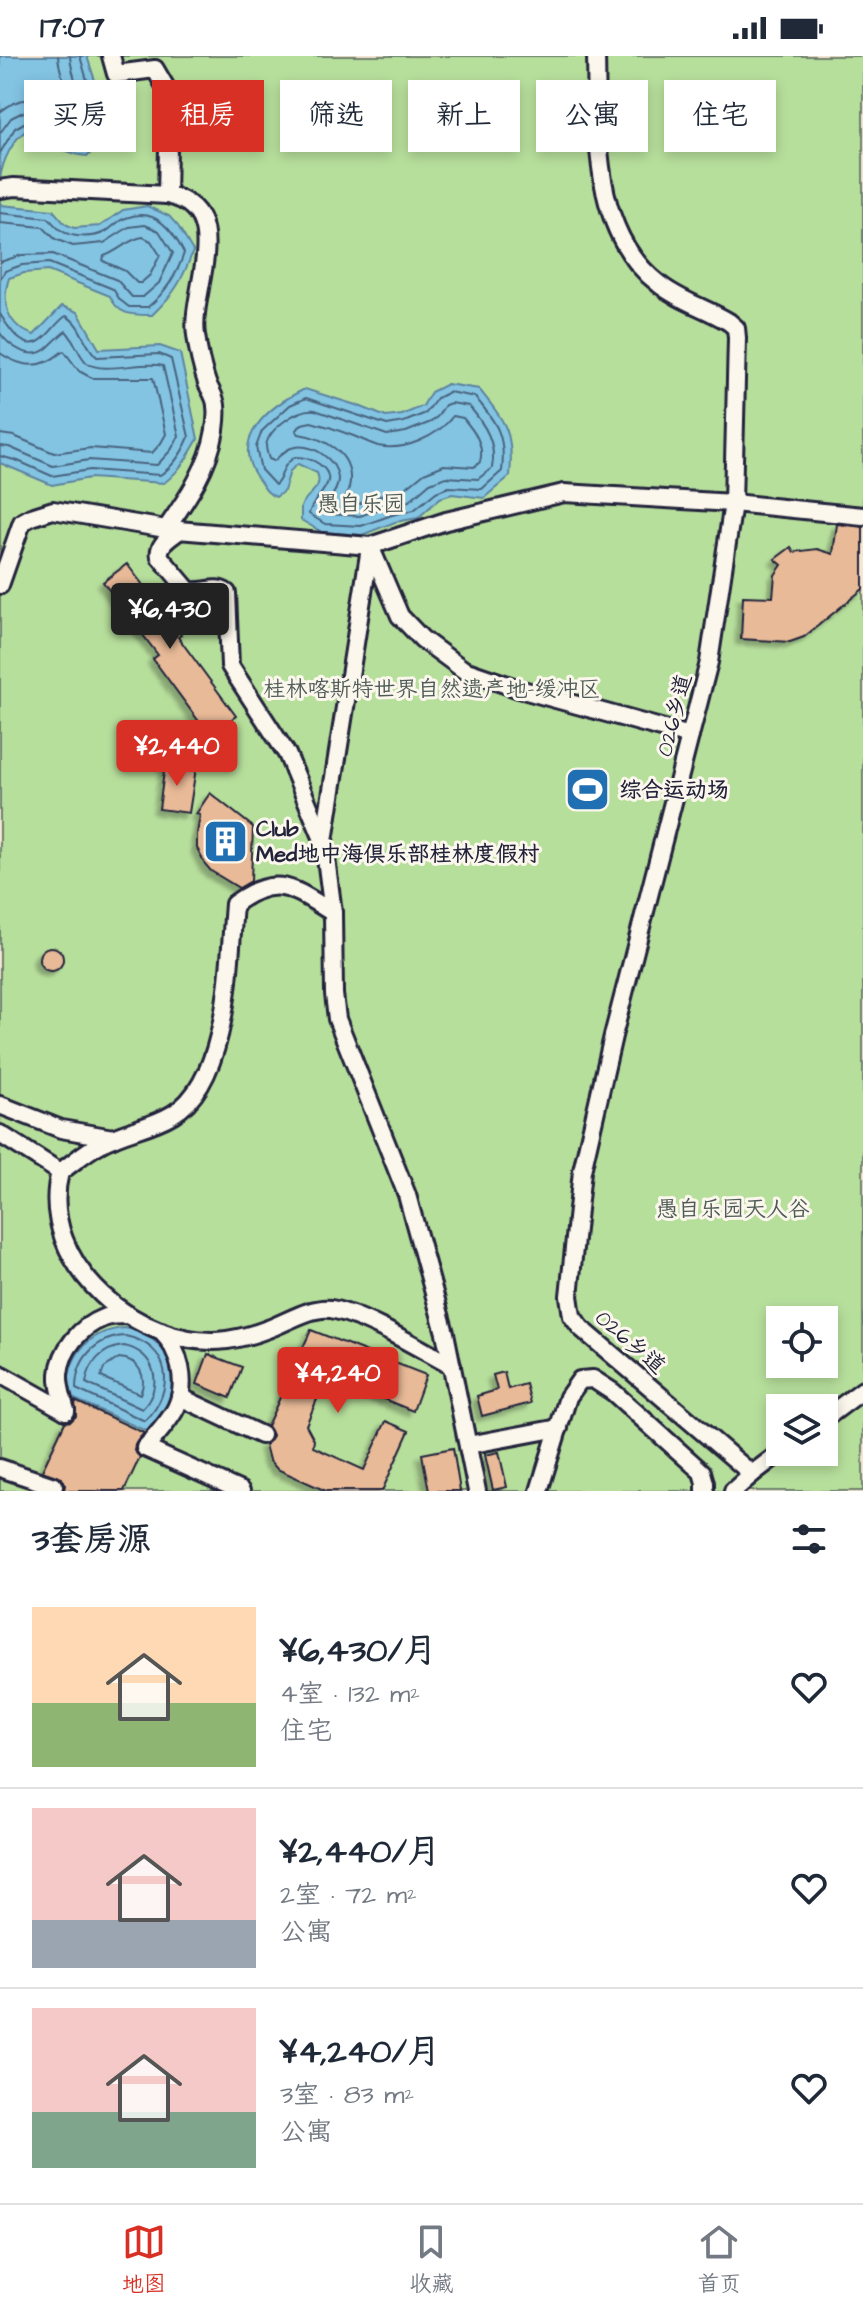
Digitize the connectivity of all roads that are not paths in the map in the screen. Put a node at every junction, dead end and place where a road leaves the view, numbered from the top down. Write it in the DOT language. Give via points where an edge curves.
graph roads {
  1 [pos="111,56"];
  2 [pos="596,56"];
  3 [pos="157,62"];
  4 [pos="0,189"];
  5 [pos="167,195"];
  6 [pos="733,503"];
  7 [pos="863,516"];
  8 [pos="173,529"];
  9 [pos="370,546"];
  10 [pos="0,585"];
  11 [pos="690,736"];
  12 [pos="324,842"];
  13 [pos="333,913"];
  14 [pos="0,1105"];
  15 [pos="0,1134"];
  16 [pos="113,1138"];
  17 [pos="60,1172"];
  18 [pos="128,1315"];
  19 [pos="160,1330"];
  20 [pos="452,1366"];
  21 [pos="0,1374"];
  22 [pos="863,1390"];
  23 [pos="180,1397"];
  24 [pos="838,1409"];
  25 [pos="559,1428"];
  26 [pos="261,1435"];
  27 [pos="468,1445"];
  28 [pos="731,1456"];
  29 [pos="766,1463"];
  30 [pos="0,1468"];
  31 [pos="752,1474"];
  32 [pos="54,1486"];
  33 [pos="241,1491"];
  34 [pos="477,1491"];
  35 [pos="539,1491"];
  36 [pos="705,1491"];
  37 [pos="733,1491"];
  1 -- 3 [label="street" via="116,74"];
  2 -- 6 [label="street, 026乡道" via="602,177 616,227 636,261 659,285 729,322 737,333"];
  3 -- 5 [label="street" via="180,112 168,148"];
  4 -- 5 [label="street"];
  5 -- 8 [label="street" via="192,208 205,233 195,333 217,404 204,467"];
  6 -- 7 [label="street"];
  6 -- 9 [label="street" via="564,493 446,521"];
  6 -- 11 [label="street, 026乡道" via="709,662"];
  8 -- 9 [label="street"];
  8 -- 10 [label="street" via="53,510 31,517 22,522"];
  8 -- 12 [label="street" via="160,557 190,591 227,593 230,666 287,754"];
  9 -- 11 [label="street" via="400,616 464,670"];
  9 -- 12 [label="street"];
  11 -- 28 [label="street, 026乡道" via="582,1171 569,1306 581,1328"];
  12 -- 13 [label="street"];
  13 -- 16 [label="street" via="300,893 273,886 234,904 225,1012 201,1084 174,1113"];
  13 -- 20 [label="street" via="337,1019 407,1195"];
  14 -- 16 [label="street" via="61,1129"];
  15 -- 17 [label="street"];
  16 -- 17 [label="street"];
  17 -- 18 [label="street" via="56,1198 76,1265 101,1295"];
  18 -- 19 [label="street"];
  18 -- 21 [label="street" via="95,1322 67,1348 59,1373 66,1411"];
  19 -- 20 [label="street" via="187,1340 226,1340 332,1309"];
  19 -- 23 [label="street" via="178,1360"];
  20 -- 27 [label="street"];
  22 -- 24 [label="street"];
  23 -- 26 [label="street"];
  23 -- 33 [label="street" via="145,1448"];
  25 -- 27 [label="street"];
  25 -- 35 [label="street"];
  25 -- 36 [label="street" via="575,1385 593,1379 702,1472"];
  27 -- 34 [label="street"];
  28 -- 31 [label="street, 026乡道"];
  28 -- 37 [label="street" via="737,1474"];
  29 -- 31 [label="street"];
  30 -- 32 [label="street"];
  31 -- 37 [label="street"];
}
